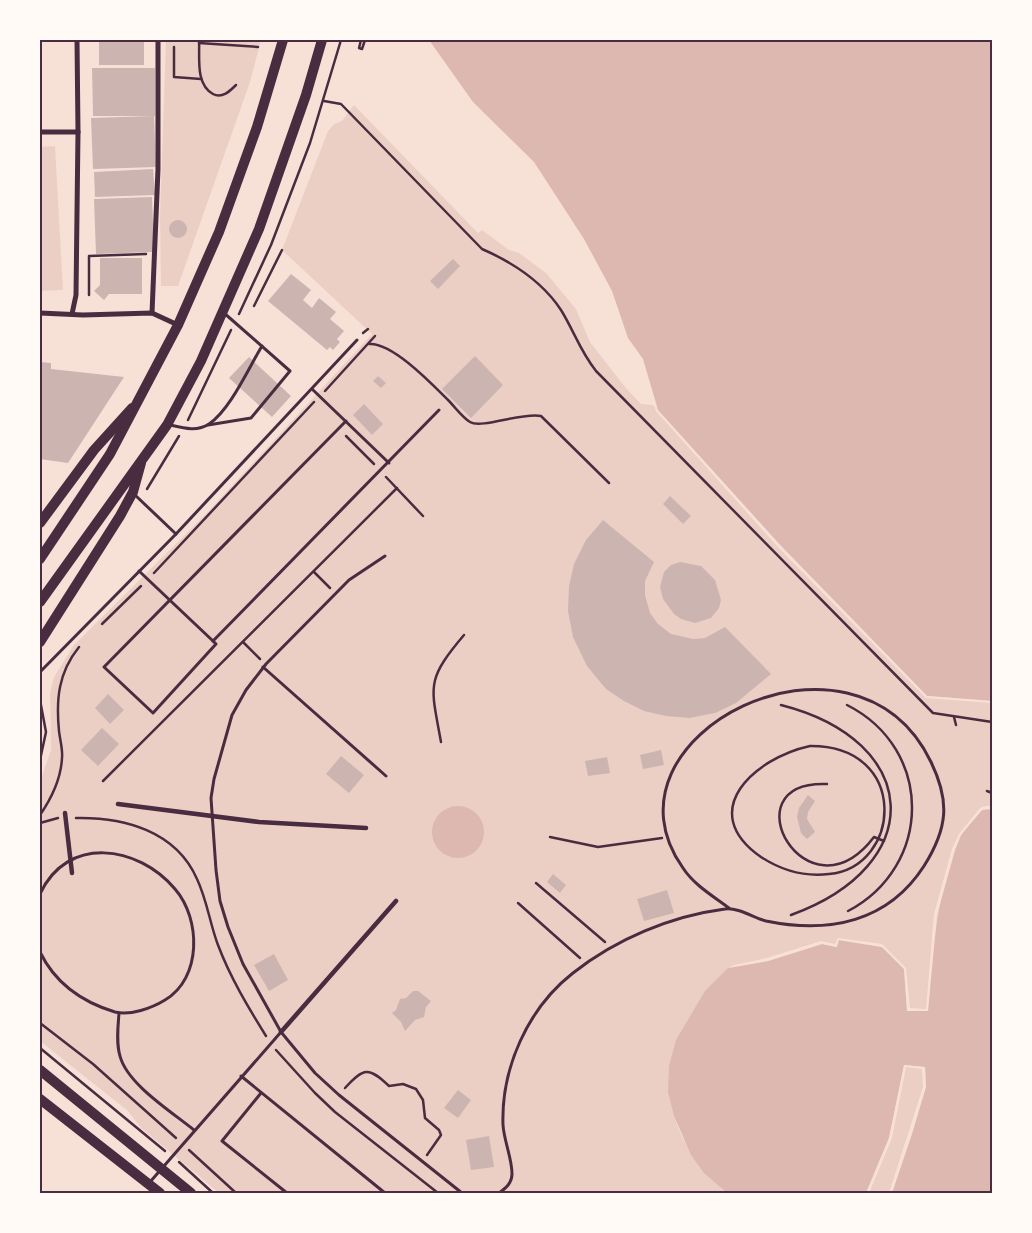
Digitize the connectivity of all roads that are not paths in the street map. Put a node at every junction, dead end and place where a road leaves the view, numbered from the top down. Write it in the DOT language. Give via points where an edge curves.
graph roads {
  1 [pos="77,40"];
  2 [pos="158,40"];
  3 [pos="283,40"];
  4 [pos="322,40"];
  5 [pos="40,132"];
  6 [pos="78,132"];
  7 [pos="40,313"];
  8 [pos="152,313"];
  9 [pos="223,313"];
  10 [pos="72,314"];
  11 [pos="178,325"];
  12 [pos="357,340"];
  13 [pos="262,346"];
  14 [pos="312,389"];
  15 [pos="138,401"];
  16 [pos="439,410"];
  17 [pos="346,421"];
  18 [pos="167,425"];
  19 [pos="208,425"];
  20 [pos="141,463"];
  21 [pos="389,463"];
  22 [pos="133,492"];
  23 [pos="40,523"];
  24 [pos="176,534"];
  25 [pos="385,556"];
  26 [pos="40,559"];
  27 [pos="139,571"];
  28 [pos="169,600"];
  29 [pos="40,602"];
  30 [pos="213,641"];
  31 [pos="40,642"];
  32 [pos="265,665"];
  33 [pos="40,672"];
  34 [pos="386,776"];
  35 [pos="118,804"];
  36 [pos="65,813"];
  37 [pos="212,816"];
  38 [pos="366,828"];
  39 [pos="71,859"];
  40 [pos="72,873"];
  41 [pos="40,894"];
  42 [pos="396,901"];
  43 [pos="729,908"];
  44 [pos="40,952"];
  45 [pos="119,1013"];
  46 [pos="280,1032"];
  47 [pos="40,1070"];
  48 [pos="240,1076"];
  49 [pos="261,1093"];
  50 [pos="40,1099"];
  51 [pos="194,1130"];
  52 [pos="162,1168"];
  53 [pos="149,1183"];
  54 [pos="160,1193"];
  55 [pos="191,1193"];
  56 [pos="287,1193"];
  57 [pos="385,1193"];
  58 [pos="462,1193"];
  59 [pos="499,1193"];
  1 -- 6 [label="street"];
  2 -- 8 [label="street" via="156,254"];
  3 -- 11 [label="main road" via="257,127 219,232"];
  4 -- 9 [label="main road" via="259,229"];
  5 -- 6 [label="street"];
  6 -- 10 [label="street" via="76,295"];
  7 -- 10 [label="street"];
  8 -- 10 [label="street"];
  8 -- 11 [label="street"];
  9 -- 13 [label="lane"];
  9 -- 18 [label="main road"];
  11 -- 15 [label="main road"];
  12 -- 14 [label="lane"];
  13 -- 19 [label="lane" via="230,400"];
  13 -- 19 [label="lane" via="290,371 251,418"];
  14 -- 17 [label="lane"];
  14 -- 24 [label="lane"];
  15 -- 23 [label="main road" via="94,450"];
  15 -- 26 [label="main road" via="110,454"];
  16 -- 21 [label="lane"];
  17 -- 21 [label="lane"];
  17 -- 28 [label="lane"];
  18 -- 19 [label="lane" via="195,429"];
  18 -- 20 [label="main road"];
  20 -- 22 [label="main road"];
  20 -- 29 [label="main road"];
  21 -- 30 [label="lane"];
  22 -- 24 [label="lane"];
  22 -- 31 [label="main road"];
  24 -- 27 [label="lane"];
  25 -- 32 [label="lane" via="350,580"];
  27 -- 28 [label="lane"];
  27 -- 33 [label="lane"];
  28 -- 30 [label="lane"];
  28 -- 30 [label="lane" via="104,667 153,713 216,644"];
  32 -- 34 [label="lane" via="309,709"];
  32 -- 37 [label="lane" via="241,698 221,749 214,779"];
  35 -- 37 [label="street"];
  36 -- 39 [label="street"];
  37 -- 38 [label="street"];
  37 -- 46 [label="lane" via="217,878 228,927 243,964"];
  39 -- 40 [label="street"];
  39 -- 41 [label="lane" via="46,881"];
  39 -- 45 [label="lane" via="103,852 139,861 176,889 186,910 195,947 186,980 173,996 156,1006"];
  42 -- 46 [label="street"];
  43 -- 43 [label="lane" via="700,887 684,870 667,837 662,818 662,798 671,771 689,745 724,715 775,693 829,689 871,700 887,710 923,747 940,781 945,804 942,826 931,856 914,882 892,902 872,914 832,925 771,922"];
  43 -- 59 [label="lane" via="670,922 634,935 573,973 546,1000 524,1033 507,1079 503,1126 512,1172 507,1187"];
  44 -- 45 [label="lane" via="60,982 82,998"];
  45 -- 51 [label="lane" via="118,1043 125,1070"];
  46 -- 48 [label="lane"];
  46 -- 58 [label="lane" via="339,1095"];
  47 -- 52 [label="main road"];
  48 -- 49 [label="lane"];
  48 -- 51 [label="lane"];
  49 -- 56 [label="lane" via="222,1141"];
  49 -- 57 [label="lane"];
  50 -- 53 [label="main road"];
  51 -- 52 [label="lane"];
  52 -- 53 [label="lane"];
  52 -- 55 [label="main road"];
  53 -- 54 [label="main road"];
}
